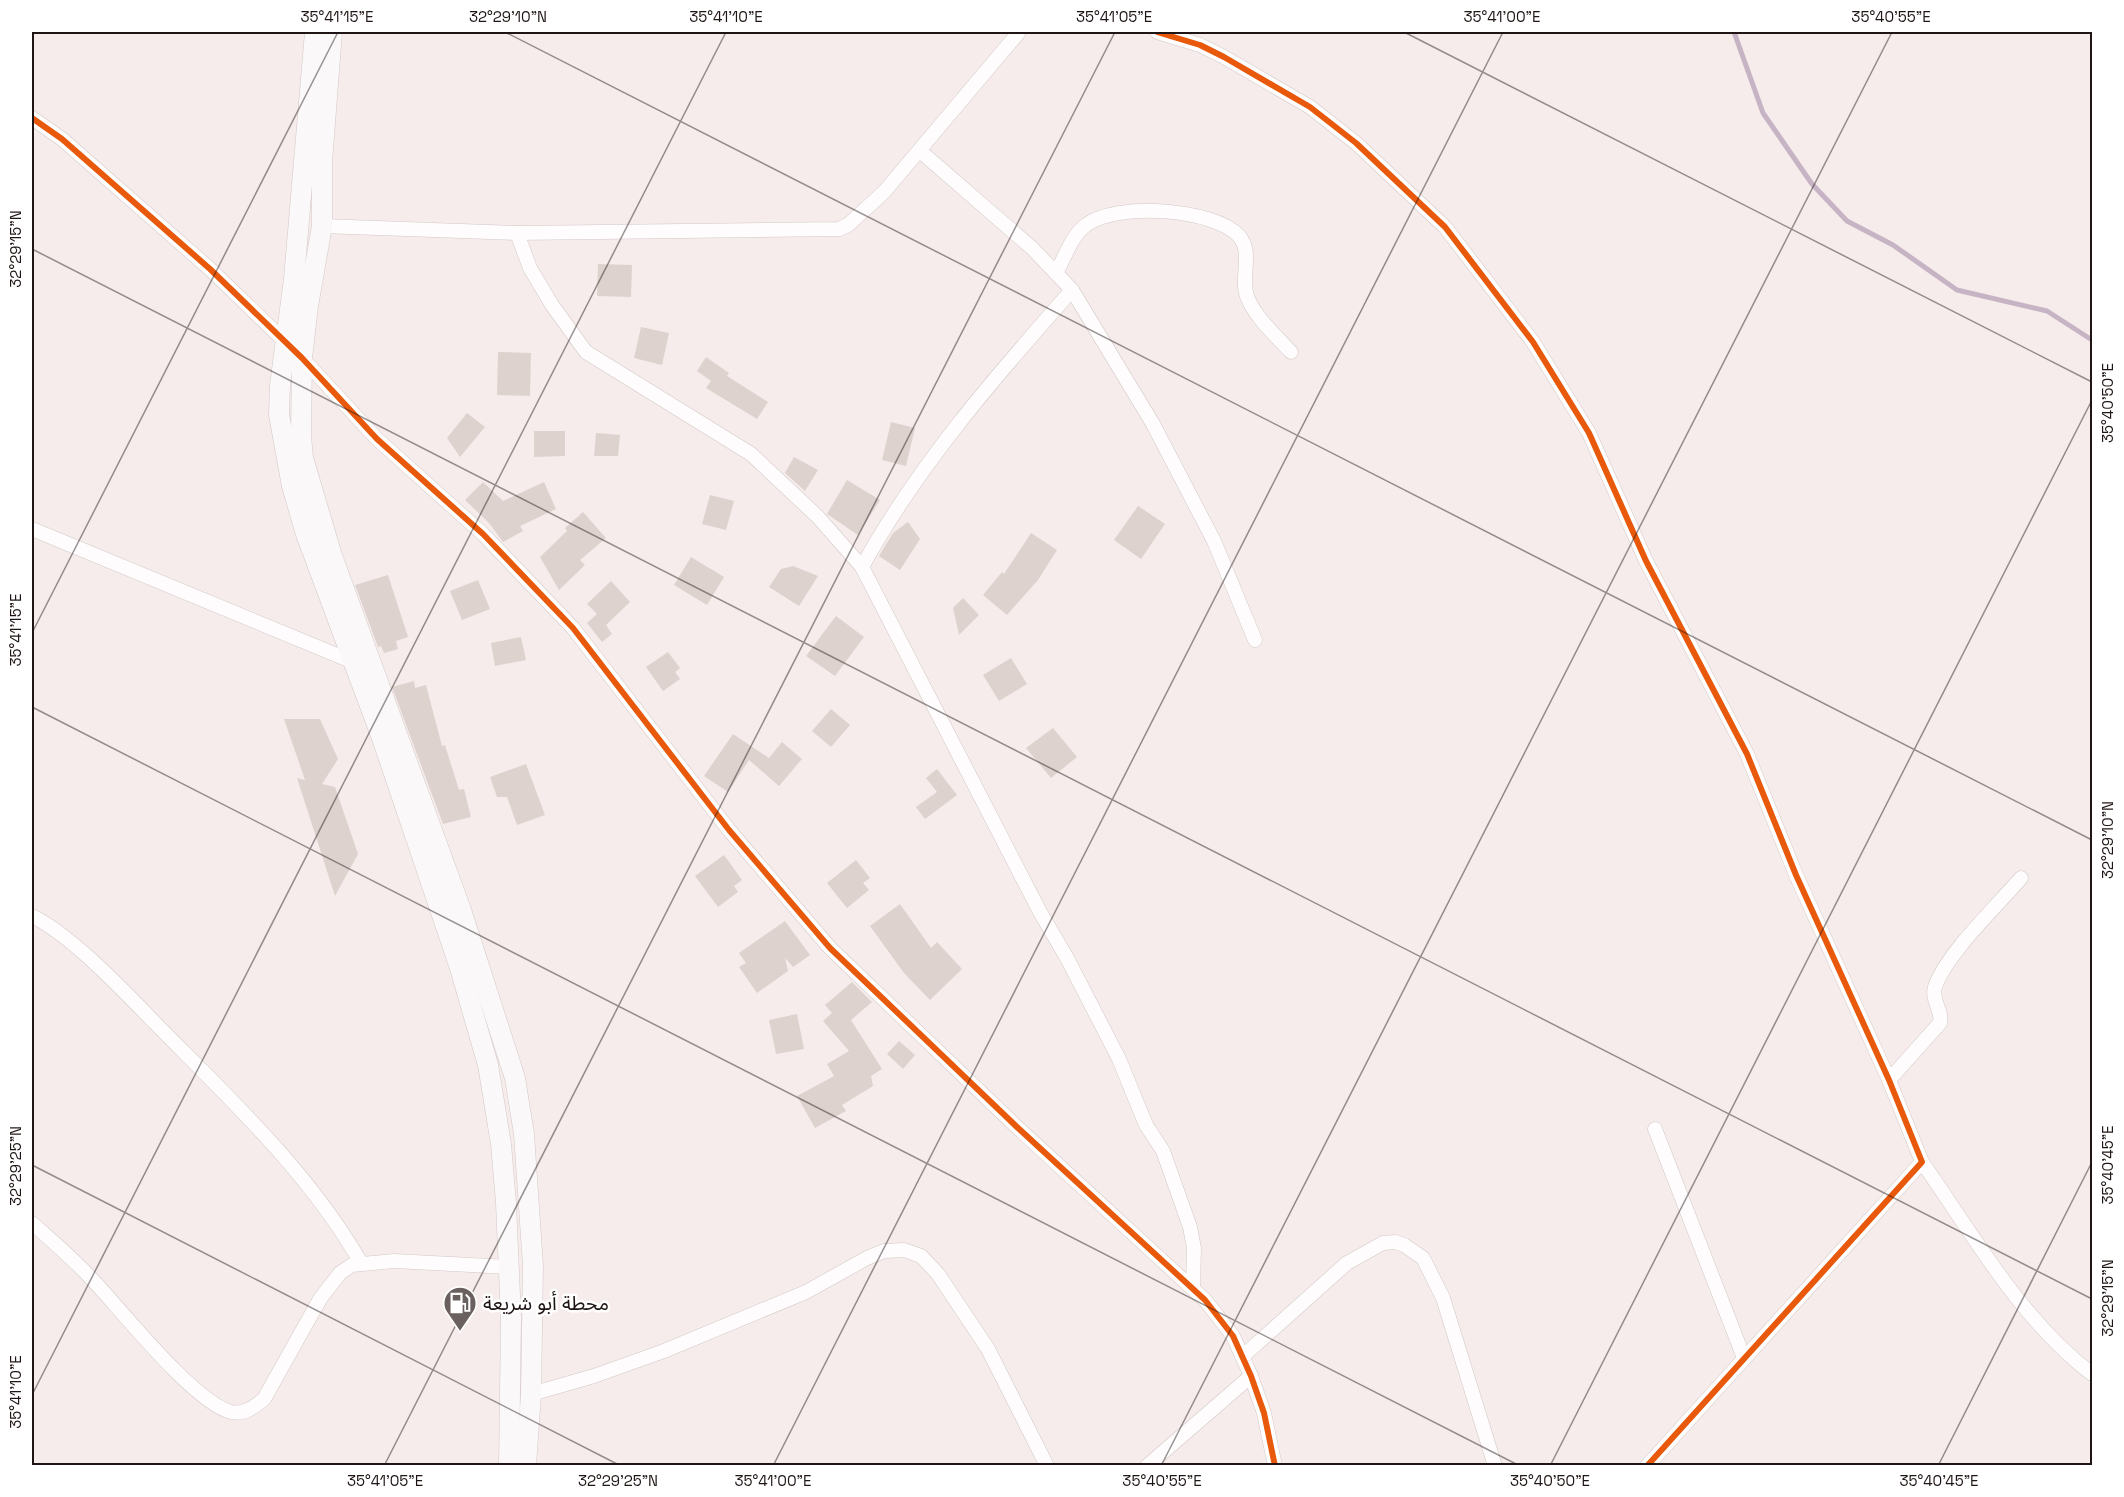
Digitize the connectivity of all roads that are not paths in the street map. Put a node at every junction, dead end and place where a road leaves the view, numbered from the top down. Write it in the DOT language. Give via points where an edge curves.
graph roads {
  1 [pos="315,32"];
  2 [pos="332,32"];
  3 [pos="1019,32"];
  4 [pos="1156,32"];
  5 [pos="32,118"];
  6 [pos="920,151"];
  7 [pos="322,226"];
  8 [pos="517,233"];
  9 [pos="1057,271"];
  10 [pos="1072,290"];
  11 [pos="286,343"];
  12 [pos="1291,352"];
  13 [pos="302,358"];
  14 [pos="32,529"];
  15 [pos="862,567"];
  16 [pos="1255,640"];
  17 [pos="356,663"];
  18 [pos="2021,878"];
  19 [pos="32,916"];
  20 [pos="1889,1080"];
  21 [pos="1656,1129"];
  22 [pos="1922,1162"];
  23 [pos="32,1223"];
  24 [pos="362,1263"];
  25 [pos="509,1267"];
  26 [pos="1193,1288"];
  27 [pos="1242,1356"];
  28 [pos="1744,1358"];
  29 [pos="2092,1374"];
  30 [pos="1251,1376"];
  31 [pos="531,1394"];
  32 [pos="509,1466"];
  33 [pos="526,1466"];
  34 [pos="1047,1466"];
  35 [pos="1147,1466"];
  36 [pos="1275,1466"];
  37 [pos="1495,1466"];
  38 [pos="1647,1466"];
  1 -- 11 [label="main road"];
  2 -- 7 [label="main road" via="322,162"];
  3 -- 6 [label="street"];
  4 -- 20 [label="street" via="1224,57 1310,107 1356,143 1445,227 1533,342 1589,433 1646,561 1747,754 1796,875"];
  5 -- 11 [label="street" via="137,204"];
  6 -- 8 [label="street" via="884,192 839,229"];
  6 -- 9 [label="street"];
  7 -- 8 [label="street"];
  7 -- 13 [label="main road"];
  8 -- 15 [label="street" via="530,268 586,352 751,454 818,517"];
  9 -- 10 [label="street"];
  9 -- 12 [label="street" via="1085,225 1103,216 1151,211 1217,223 1239,236 1244,244 1247,298"];
  10 -- 15 [label="street" via="992,381 903,497"];
  10 -- 16 [label="street" via="1154,424 1214,541"];
  11 -- 13 [label="street"];
  11 -- 17 [label="main road" via="279,416 292,486 306,534"];
  13 -- 26 [label="street" via="377,439 483,534 573,628 729,830 830,948"];
  13 -- 31 [label="main road" via="301,436 310,488 461,910 515,1078 531,1221"];
  14 -- 17 [label="street"];
  15 -- 26 [label="street" via="1119,1059 1146,1125 1163,1151 1190,1227"];
  17 -- 25 [label="main road" via="482,1039 501,1144"];
  18 -- 20 [label="street" via="1948,964 1934,996 1940,1023"];
  19 -- 24 [label="street" via="105,974 258,1129 325,1205"];
  20 -- 22 [label="street"];
  21 -- 28 [label="street"];
  22 -- 28 [label="street"];
  22 -- 29 [label="street" via="2024,1309"];
  23 -- 24 [label="street" via="88,1275 190,1385 232,1412 249,1410 264,1399 328,1288 340,1273"];
  24 -- 25 [label="street" via="429,1261"];
  25 -- 32 [label="main road"];
  26 -- 27 [label="street" via="1221,1319"];
  27 -- 30 [label="street"];
  27 -- 37 [label="street" via="1347,1263 1383,1243 1404,1245 1423,1258 1443,1298"];
  28 -- 38 [label="street"];
  30 -- 35 [label="street"];
  30 -- 36 [label="street" via="1264,1413"];
  31 -- 33 [label="main road"];
  31 -- 34 [label="street" via="664,1351 806,1292 867,1258 884,1251 904,1250 921,1256 938,1274 988,1349"];
}
